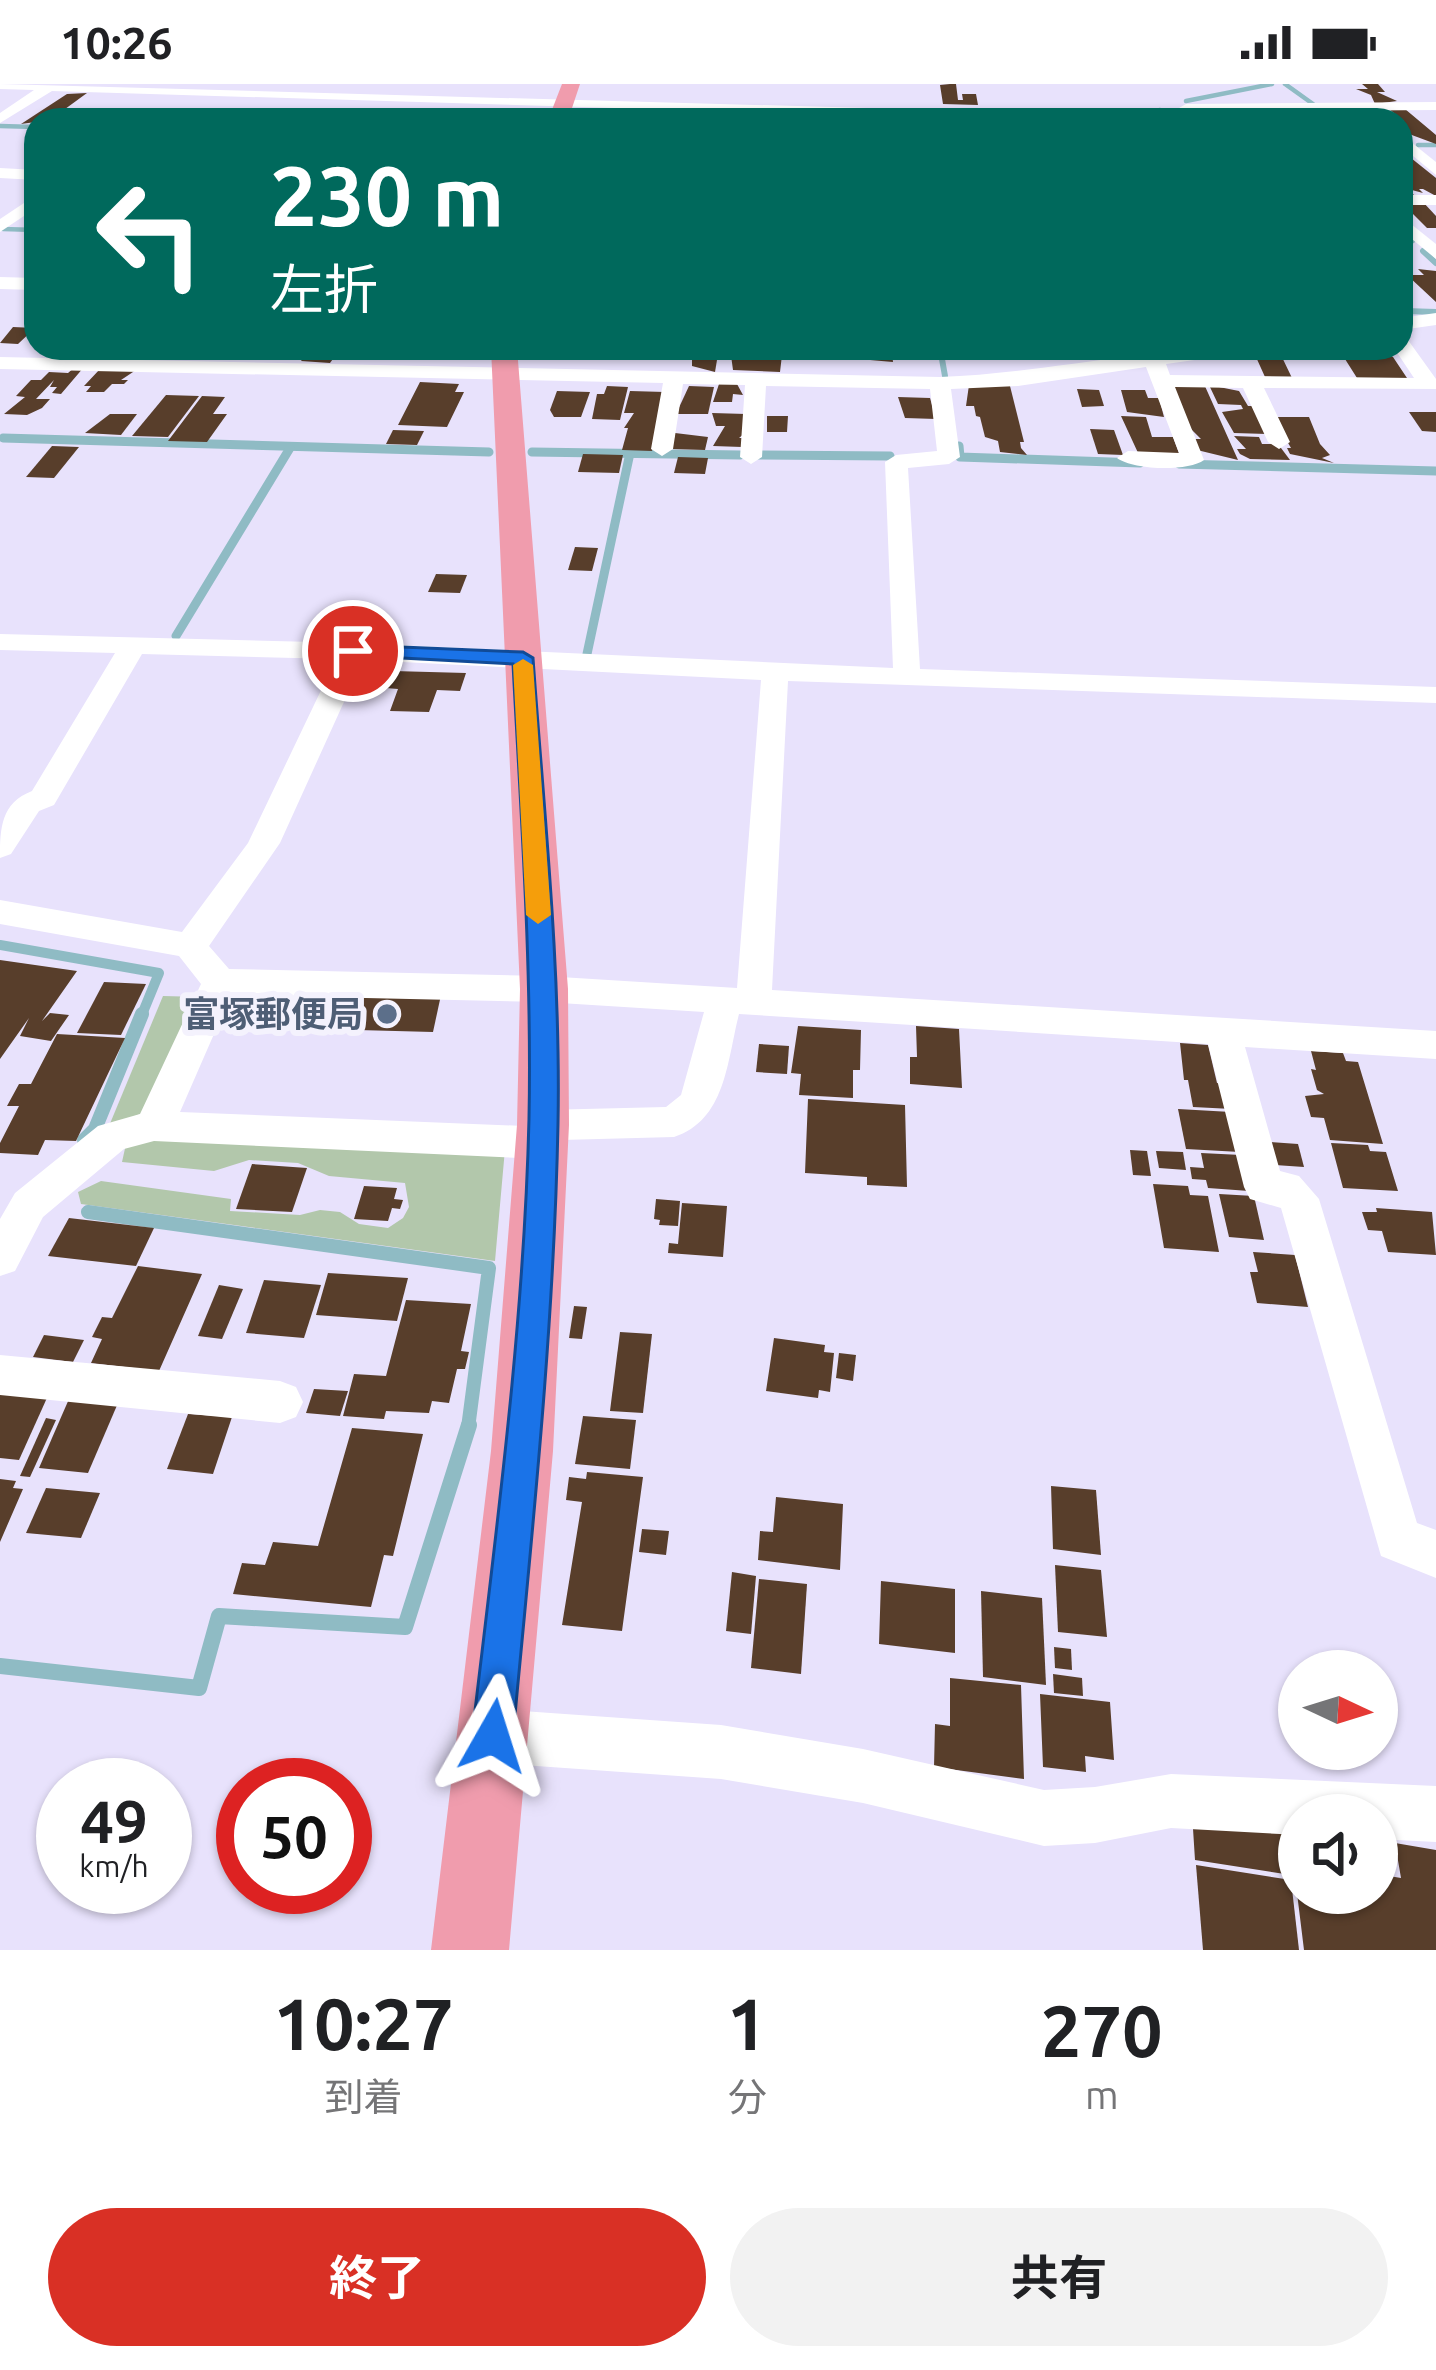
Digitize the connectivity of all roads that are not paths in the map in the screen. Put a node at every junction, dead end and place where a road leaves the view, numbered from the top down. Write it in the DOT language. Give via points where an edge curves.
graph roads {
  1 [pos="483,84"];
  2 [pos="1343,84"];
  3 [pos="1420,84"];
  4 [pos="0,85"];
  5 [pos="51,85"];
  6 [pos="282,89"];
  7 [pos="472,99"];
  8 [pos="1155,100"];
  9 [pos="565,102"];
  10 [pos="1436,102"];
  11 [pos="262,106"];
  12 [pos="1366,106"];
  13 [pos="465,108"];
  14 [pos="628,108"];
  15 [pos="714,108"];
  16 [pos="930,108"];
  17 [pos="1132,108"];
  18 [pos="1186,108"];
  19 [pos="1280,108"];
  20 [pos="0,119"];
  21 [pos="1413,232"];
  22 [pos="1436,254"];
  23 [pos="171,360"];
  24 [pos="503,360"];
  25 [pos="671,360"];
  26 [pos="1194,360"];
  27 [pos="1413,360"];
  28 [pos="0,362"];
  29 [pos="166,366"];
  30 [pos="1158,370"];
  31 [pos="670,376"];
  32 [pos="756,378"];
  33 [pos="940,382"];
  34 [pos="1251,382"];
  35 [pos="1432,386"];
  36 [pos="1280,442"];
  37 [pos="662,449"];
  38 [pos="751,457"];
  39 [pos="1128,458"];
  40 [pos="0,642"];
  41 [pos="135,644"];
  42 [pos="353,651"];
  43 [pos="523,658"];
  44 [pos="776,672"];
  45 [pos="907,677"];
  46 [pos="1436,695"];
  47 [pos="0,847"];
  48 [pos="0,911"];
  49 [pos="190,946"];
  50 [pos="219,982"];
  51 [pos="544,989"];
  52 [pos="739,1000"];
  53 [pos="1222,1031"];
  54 [pos="1436,1045"];
  55 [pos="154,1126"];
  56 [pos="543,1134"];
  57 [pos="15,1204"];
  58 [pos="0,1258"];
  59 [pos="0,1375"];
  60 [pos="280,1402"];
  61 [pos="1436,1554"];
  62 [pos="493,1736"];
  63 [pos="1436,1814"];
  64 [pos="470,1950"];
  1 -- 7 [label="street"];
  2 -- 12 [label="street"];
  3 -- 10 [label="street"];
  4 -- 5 [label="street"];
  5 -- 6 [label="street"];
  5 -- 20 [label="street"];
  6 -- 7 [label="street"];
  6 -- 11 [label="street"];
  7 -- 9 [label="street"];
  7 -- 13 [label="street"];
  8 -- 17 [label="street"];
  9 -- 14 [label="street"];
  10 -- 12 [label="street"];
  12 -- 19 [label="street"];
  15 -- 16 [label="street" via="781,102"];
  18 -- 19 [label="street"];
  21 -- 22 [label="street"];
  23 -- 29 [label="street"];
  24 -- 29 [label="street"];
  24 -- 31 [label="street"];
  24 -- 43 [label="main road"];
  25 -- 31 [label="street"];
  26 -- 30 [label="street"];
  27 -- 35 [label="street"];
  28 -- 29 [label="street"];
  30 -- 33 [label="street"];
  30 -- 34 [label="street"];
  30 -- 39 [label="street" via="1193,460"];
  31 -- 32 [label="street"];
  31 -- 37 [label="street"];
  32 -- 33 [label="street" via="786,371"];
  32 -- 38 [label="street"];
  33 -- 45 [label="street" via="950,457 896,462"];
  34 -- 35 [label="street"];
  34 -- 36 [label="street"];
  40 -- 41 [label="street"];
  41 -- 42 [label="street"];
  41 -- 47 [label="street" via="43,798 28,804"];
  42 -- 43 [label="street"];
  42 -- 49 [label="street" via="255,865"];
  43 -- 44 [label="street"];
  43 -- 51 [label="main road"];
  44 -- 45 [label="street"];
  44 -- 52 [label="street"];
  45 -- 46 [label="street"];
  48 -- 49 [label="street"];
  49 -- 50 [label="street"];
  50 -- 51 [label="street"];
  50 -- 55 [label="street"];
  51 -- 52 [label="street"];
  51 -- 56 [label="main road"];
  52 -- 53 [label="street"];
  52 -- 56 [label="street" via="698,1103 674,1122"];
  53 -- 54 [label="street"];
  53 -- 61 [label="street" via="1264,1187 1299,1199 1398,1539"];
  55 -- 56 [label="street"];
  55 -- 57 [label="street" via="112,1138"];
  56 -- 62 [label="main road"];
  57 -- 58 [label="street"];
  59 -- 60 [label="street"];
  62 -- 63 [label="street" via="721,1753 1044,1818 1171,1801"];
  62 -- 64 [label="main road"];
}
